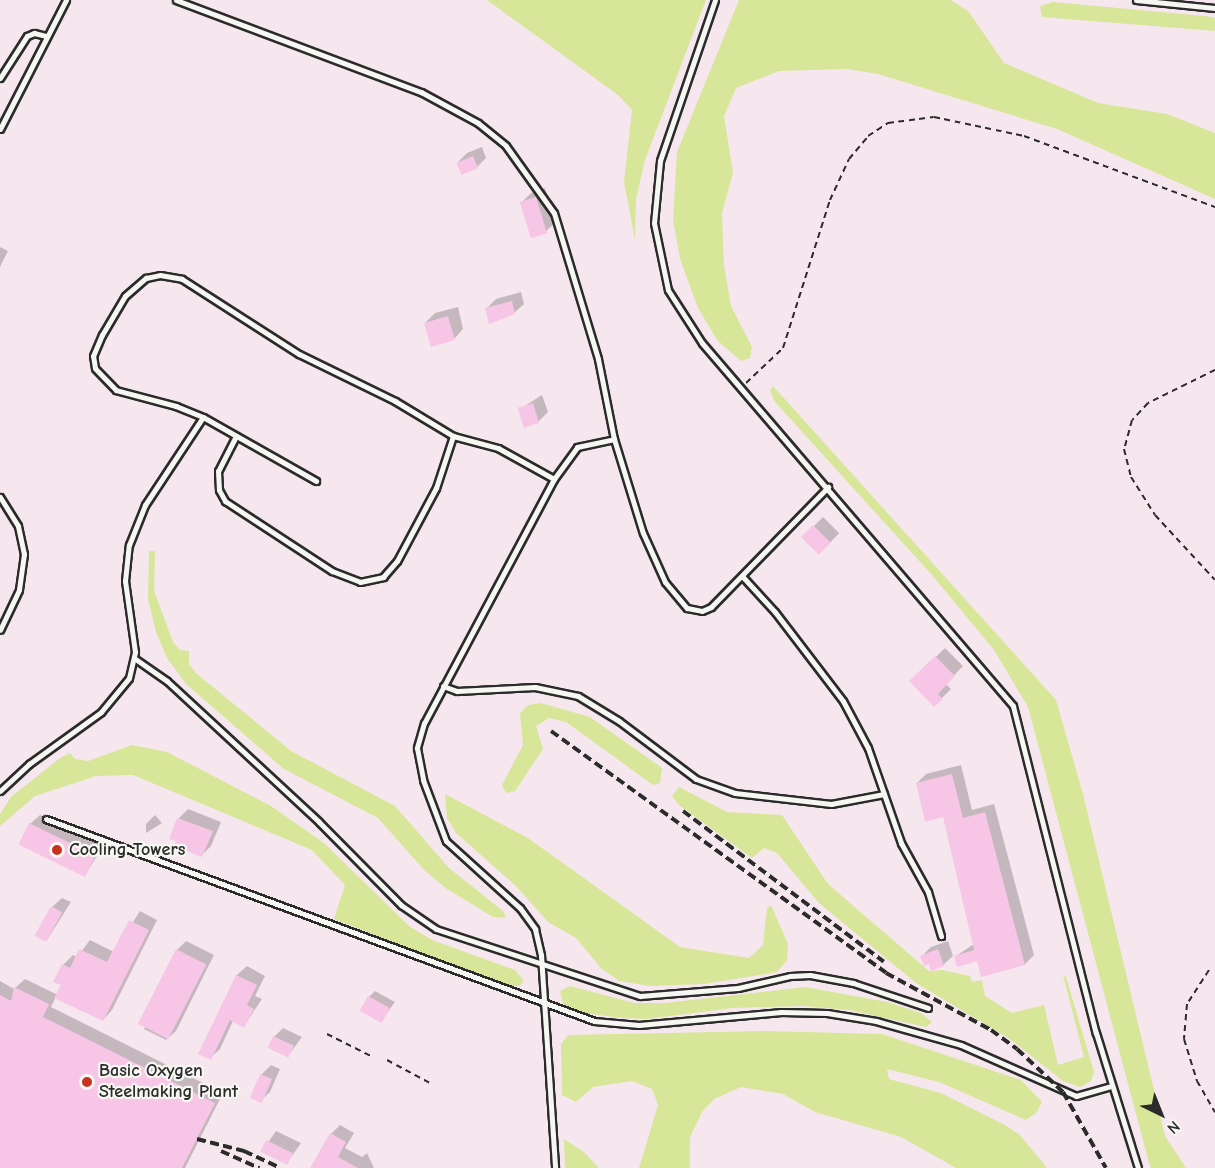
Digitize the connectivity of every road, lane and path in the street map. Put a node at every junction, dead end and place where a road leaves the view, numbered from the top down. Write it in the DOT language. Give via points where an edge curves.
graph roads {
  1 [pos="66,0"];
  2 [pos="176,0"];
  3 [pos="715,0"];
  4 [pos="1136,0"];
  5 [pos="1215,8"];
  6 [pos="46,36"];
  7 [pos="0,78"];
  8 [pos="0,129"];
  9 [pos="1215,207"];
  10 [pos="1215,370"];
  11 [pos="741,388"];
  12 [pos="203,417"];
  13 [pos="237,436"];
  14 [pos="453,436"];
  15 [pos="614,439"];
  16 [pos="554,479"];
  17 [pos="316,481"];
  18 [pos="828,487"];
  19 [pos="0,497"];
  20 [pos="742,576"];
  21 [pos="1215,580"];
  22 [pos="0,630"];
  23 [pos="134,658"];
  24 [pos="444,686"];
  25 [pos="0,791"];
  26 [pos="884,794"];
  27 [pos="46,819"];
  28 [pos="941,936"];
  29 [pos="542,963"];
  30 [pos="1209,970"];
  31 [pos="542,1005"];
  32 [pos="928,1008"];
  33 [pos="327,1034"];
  34 [pos="373,1057"];
  35 [pos="387,1060"];
  36 [pos="432,1084"];
  37 [pos="1112,1086"];
  38 [pos="1215,1112"];
  39 [pos="555,1168"];
  40 [pos="1138,1168"];
  1 -- 6 [label="lane"];
  2 -- 15 [label="lane" via="421,92 478,123 506,146 554,213 598,359"];
  3 -- 11 [label="lane" via="660,161 654,222 659,261 675,305"];
  4 -- 5 [label="lane"];
  6 -- 7 [label="lane" via="27,36"];
  6 -- 8 [label="lane"];
  9 -- 11 [label="path" via="1024,136 934,117 888,123 859,145 840,176 783,348"];
  10 -- 21 [label="path" via="1149,403 1132,420 1124,449 1131,477 1155,515"];
  11 -- 18 [label="lane"];
  12 -- 13 [label="lane"];
  12 -- 14 [label="lane" via="116,390 95,368 93,356 102,335 125,296 146,278 168,275 189,282 299,354 395,400"];
  12 -- 23 [label="lane" via="145,505 129,545 125,581"];
  13 -- 14 [label="lane" via="219,471 219,490 225,501 332,572 360,582 383,576 397,561 436,488"];
  13 -- 17 [label="lane"];
  14 -- 16 [label="lane" via="498,448"];
  15 -- 16 [label="lane" via="577,447"];
  15 -- 20 [label="lane" via="650,554 676,598 687,608 702,611"];
  16 -- 24 [label="lane"];
  18 -- 20 [label="lane"];
  18 -- 37 [label="lane" via="1013,706"];
  19 -- 22 [label="lane" via="18,526 24,554 19,590"];
  20 -- 26 [label="lane" via="775,612 843,701 868,748"];
  23 -- 25 [label="lane" via="129,678 109,704"];
  23 -- 29 [label="lane" via="167,681 413,915 465,941"];
  24 -- 26 [label="lane" via="457,691 535,687 578,696 619,721 696,779 735,793 831,804"];
  24 -- 29 [label="lane" via="424,723 417,748 437,825 451,848 525,913 535,929"];
  26 -- 28 [label="lane" via="901,843 928,892"];
  27 -- 31 [label="lane"];
  29 -- 31 [label="lane"];
  29 -- 32 [label="lane" via="640,996 738,988 800,975 844,981"];
  30 -- 38 [label="path" via="1187,1004 1184,1039 1197,1081"];
  31 -- 37 [label="lane" via="594,1021 625,1025 781,1012 845,1016 973,1049 1073,1095 1083,1096"];
  31 -- 39 [label="lane"];
  33 -- 34 [label="path"];
  35 -- 36 [label="path"];
  37 -- 40 [label="lane"];
}
